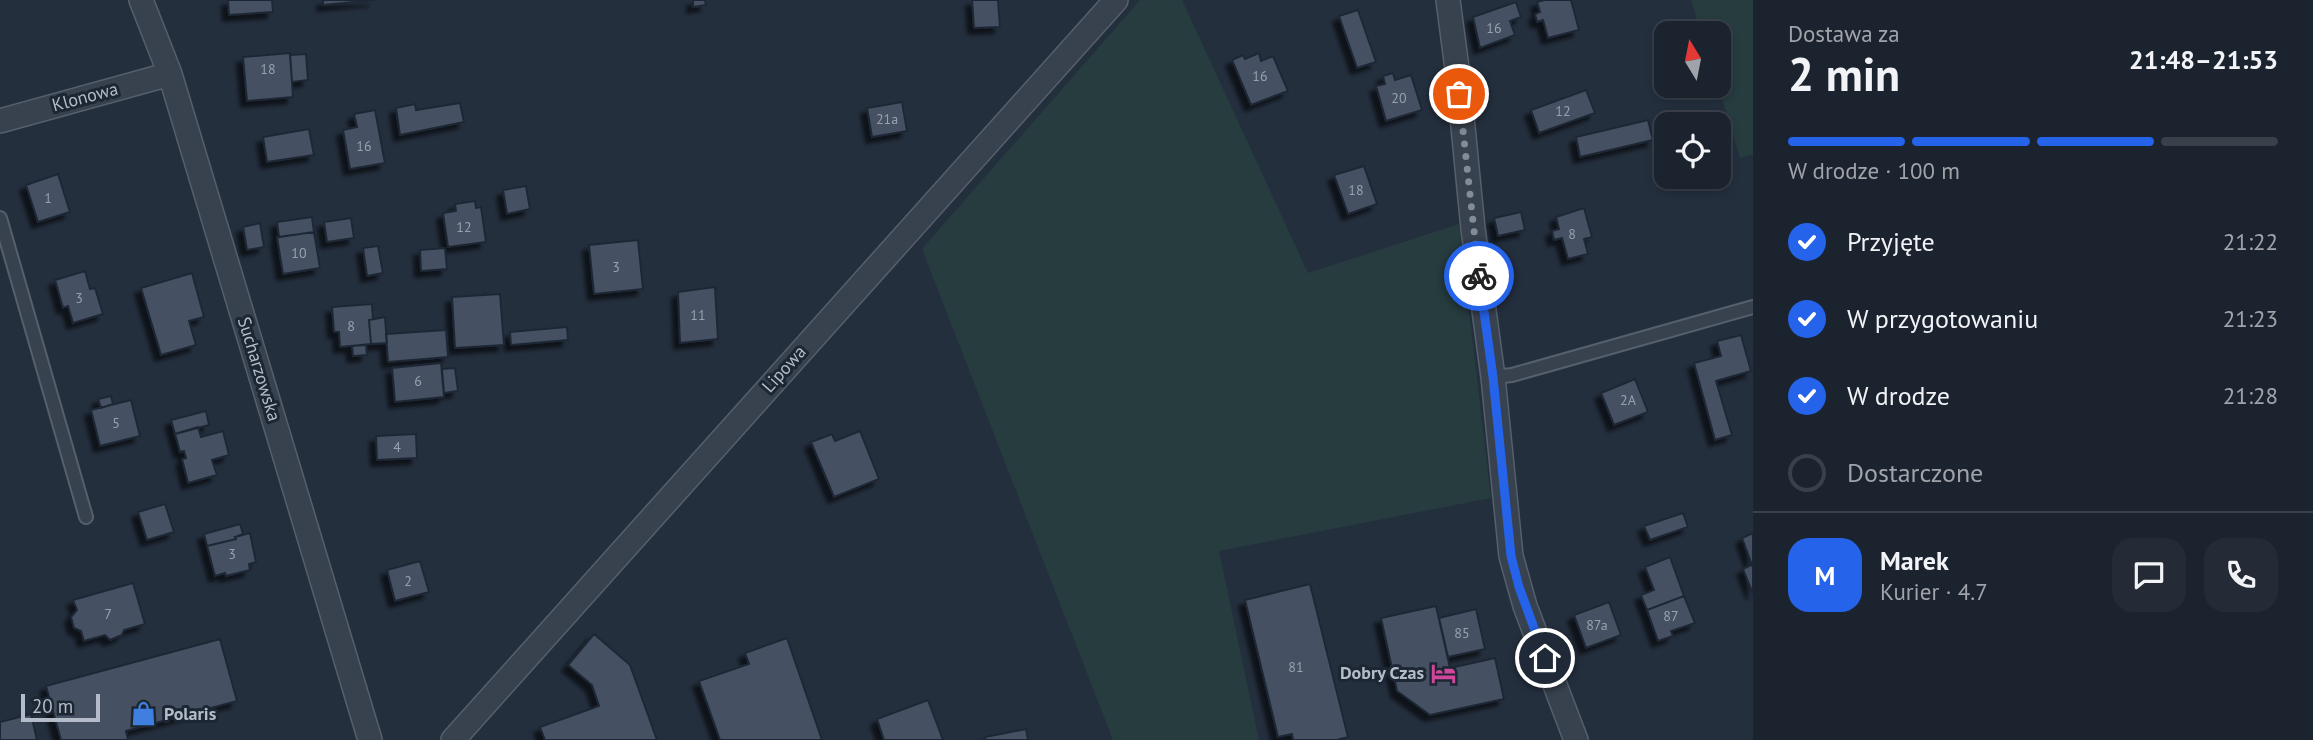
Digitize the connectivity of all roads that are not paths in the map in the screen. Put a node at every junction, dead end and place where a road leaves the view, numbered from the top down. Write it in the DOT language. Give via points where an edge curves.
graph roads {
  1 [pos="141,0"];
  2 [pos="1116,0"];
  3 [pos="1448,0"];
  4 [pos="170,74"];
  5 [pos="0,121"];
  6 [pos="0,218"];
  7 [pos="1753,307"];
  8 [pos="1493,377"];
  9 [pos="86,517"];
  10 [pos="370,740"];
  11 [pos="453,740"];
  12 [pos="1576,740"];
  1 -- 4 [label="street, Sucharzowska"];
  2 -- 11 [label="street, Lipowa"];
  3 -- 8 [label="street"];
  4 -- 5 [label="street, Klonowa"];
  4 -- 10 [label="street, Sucharzowska"];
  6 -- 9 [label="lane"];
  7 -- 8 [label="lane"];
  8 -- 12 [label="street" via="1515,574"];
}
